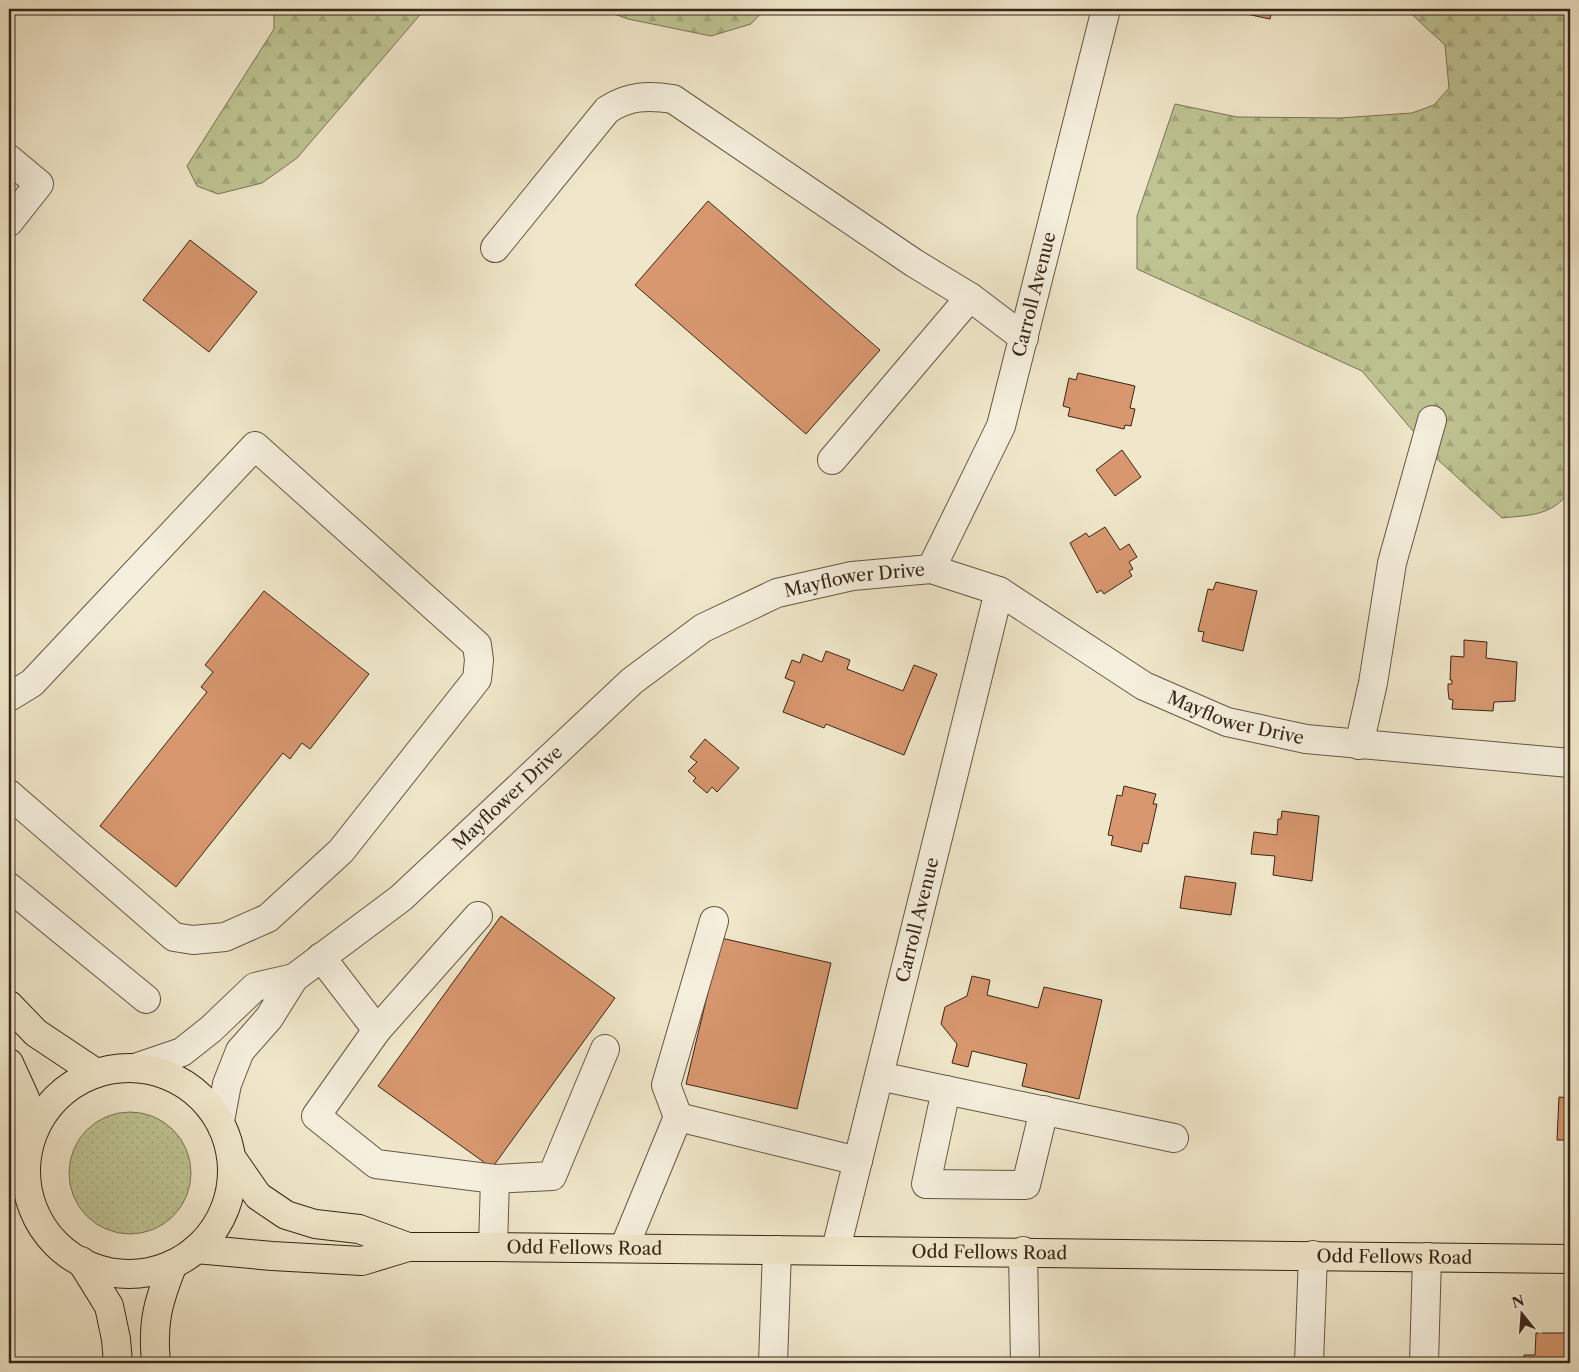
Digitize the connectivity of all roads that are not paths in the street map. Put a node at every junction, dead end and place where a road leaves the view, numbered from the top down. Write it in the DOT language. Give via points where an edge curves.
graph roads {
  1 [pos="1106,9"];
  2 [pos="9,159"];
  3 [pos="9,222"];
  4 [pos="495,248"];
  5 [pos="970,297"];
  6 [pos="1024,338"];
  7 [pos="1432,420"];
  8 [pos="832,460"];
  9 [pos="931,569"];
  10 [pos="999,592"];
  11 [pos="9,697"];
  12 [pos="1359,745"];
  13 [pos="1570,763"];
  14 [pos="9,794"];
  15 [pos="9,886"];
  16 [pos="478,916"];
  17 [pos="714,921"];
  18 [pos="321,957"];
  19 [pos="294,978"];
  20 [pos="146,999"];
  21 [pos="9,1005"];
  22 [pos="377,1030"];
  23 [pos="605,1049"];
  24 [pos="9,1063"];
  25 [pos="135,1068"];
  26 [pos="96,1073"];
  27 [pos="879,1076"];
  28 [pos="946,1090"];
  29 [pos="1044,1110"];
  30 [pos="678,1117"];
  31 [pos="220,1122"];
  32 [pos="1174,1138"];
  33 [pos="28,1145"];
  34 [pos="233,1160"];
  35 [pos="858,1161"];
  36 [pos="495,1179"];
  37 [pos="408,1247"];
  38 [pos="493,1247"];
  39 [pos="624,1248"];
  40 [pos="196,1249"];
  41 [pos="836,1249"];
  42 [pos="777,1250"];
  43 [pos="1023,1252"];
  44 [pos="1313,1255"];
  45 [pos="1427,1257"];
  46 [pos="1570,1258"];
  47 [pos="81,1261"];
  48 [pos="173,1264"];
  49 [pos="118,1363"];
  50 [pos="156,1363"];
  51 [pos="773,1363"];
  52 [pos="1025,1363"];
  53 [pos="1310,1363"];
  54 [pos="1424,1363"];
  1 -- 6 [label="street, Carroll Avenue"];
  2 -- 3 [label="street" via="39,184"];
  4 -- 5 [label="street" via="607,110 636,97 653,96 673,99 914,263"];
  5 -- 6 [label="street"];
  5 -- 8 [label="street"];
  6 -- 9 [label="street, Carroll Avenue" via="1000,426"];
  7 -- 12 [label="street" via="1394,554 1374,682"];
  9 -- 10 [label="street, Mayflower Drive"];
  9 -- 18 [label="street, Mayflower Drive" via="852,576 777,593 703,628 632,681 401,898"];
  10 -- 12 [label="street, Mayflower Drive" via="1144,686 1219,718 1306,739"];
  10 -- 27 [label="street, Carroll Avenue"];
  11 -- 14 [label="street" via="32,683 255,446 477,645 479,660 477,679 341,851 268,918 225,937 194,940 174,937"];
  12 -- 13 [label="street, Mayflower Drive"];
  15 -- 20 [label="street"];
  16 -- 22 [label="street"];
  17 -- 30 [label="street" via="666,1085"];
  18 -- 19 [label="street, Mayflower Drive"];
  18 -- 22 [label="street"];
  19 -- 25 [label="street, Mayflower Drive" via="255,987 182,1052"];
  19 -- 31 [label="street, Mayflower Drive" via="269,1018 240,1051 227,1084"];
  21 -- 26 [label="main road" via="36,1033"];
  22 -- 36 [label="street" via="316,1116 376,1164"];
  23 -- 36 [label="street" via="552,1176"];
  24 -- 33 [label="main road" via="25,1098"];
  25 -- 26 [label="main road"];
  25 -- 31 [label="main road" via="160,1071 191,1087 212,1106"];
  26 -- 33 [label="main road" via="62,1092 41,1116"];
  27 -- 28 [label="street"];
  27 -- 35 [label="street, Carroll Avenue"];
  28 -- 29 [label="street"];
  28 -- 29 [label="street" via="926,1184 1026,1185"];
  29 -- 32 [label="street"];
  30 -- 35 [label="street"];
  30 -- 39 [label="street"];
  31 -- 34 [label="main road"];
  33 -- 47 [label="main road" via="25,1176 32,1207 47,1235 70,1256"];
  34 -- 37 [label="main road, Odd Fellows Road" via="258,1196 286,1215 315,1224 360,1228"];
  34 -- 40 [label="main road" via="232,1189 223,1216 207,1240"];
  35 -- 41 [label="street, Carroll Avenue"];
  36 -- 38 [label="street"];
  37 -- 38 [label="main road, Odd Fellows Road"];
  37 -- 40 [label="main road, Odd Fellows Road" via="362,1261"];
  38 -- 39 [label="main road, Odd Fellows Road"];
  39 -- 42 [label="main road, Odd Fellows Road"];
  40 -- 48 [label="main road"];
  41 -- 42 [label="main road, Odd Fellows Road"];
  41 -- 43 [label="main road, Odd Fellows Road"];
  42 -- 51 [label="street"];
  43 -- 44 [label="main road, Odd Fellows Road"];
  43 -- 52 [label="street"];
  44 -- 45 [label="main road, Odd Fellows Road"];
  44 -- 53 [label="street"];
  45 -- 46 [label="main road, Odd Fellows Road"];
  45 -- 54 [label="street"];
  47 -- 48 [label="main road" via="99,1270 130,1275"];
  47 -- 49 [label="main road" via="108,1306"];
  48 -- 50 [label="main road" via="158,1302 154,1336"];
}
